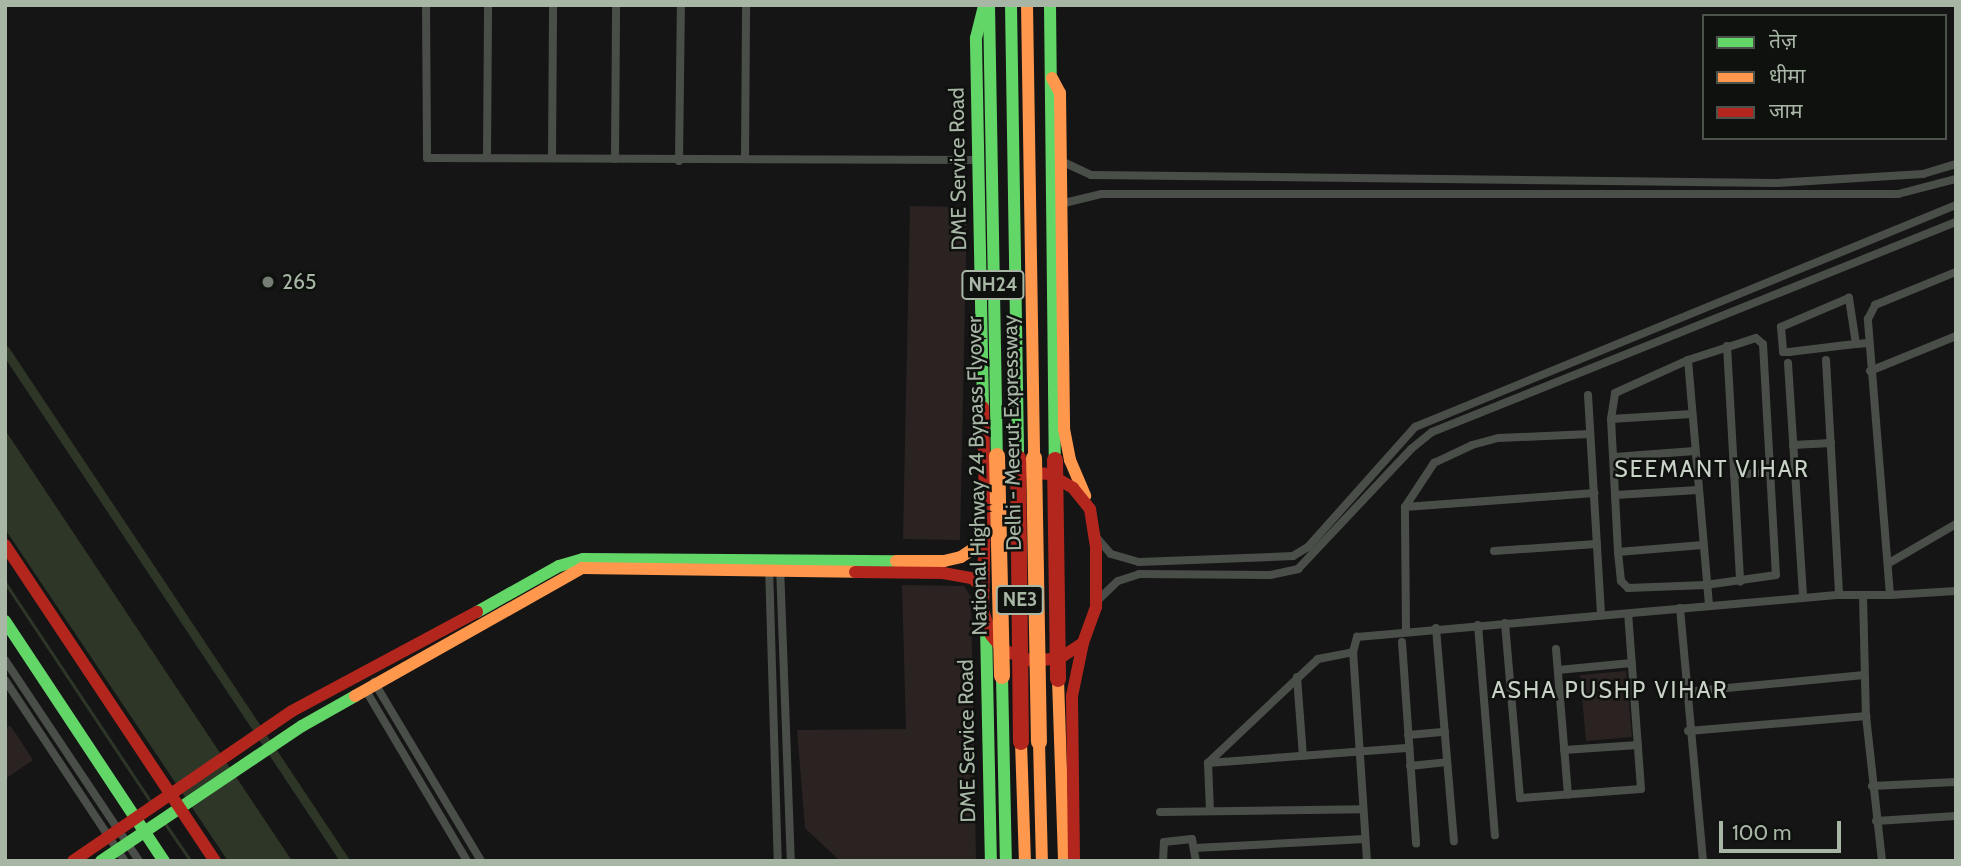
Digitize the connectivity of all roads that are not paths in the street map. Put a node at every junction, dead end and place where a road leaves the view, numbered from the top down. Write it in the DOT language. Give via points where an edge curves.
graph roads {
  1 [pos="426,5"];
  2 [pos="488,5"];
  3 [pos="553,5"];
  4 [pos="616,5"];
  5 [pos="681,5"];
  6 [pos="746,5"];
  7 [pos="986,5"];
  8 [pos="1011,5"];
  9 [pos="1027,5"];
  10 [pos="1050,5"];
  11 [pos="487,157"];
  12 [pos="552,157"];
  13 [pos="1055,158"];
  14 [pos="615,159"];
  15 [pos="745,159"];
  16 [pos="980,160"];
  17 [pos="679,161"];
  18 [pos="1956,164"];
  19 [pos="1956,179"];
  20 [pos="1060,204"];
  21 [pos="1956,205"];
  22 [pos="1956,222"];
  23 [pos="1022,245"];
  24 [pos="1956,272"];
  25 [pos="1956,336"];
  26 [pos="1869,343"];
  27 [pos="1856,344"];
  28 [pos="1727,346"];
  29 [pos="1688,360"];
  30 [pos="1826,360"];
  31 [pos="1787,363"];
  32 [pos="1870,371"];
  33 [pos="1588,395"];
  34 [pos="1692,414"];
  35 [pos="1611,419"];
  36 [pos="1590,434"];
  37 [pos="1831,443"];
  38 [pos="1793,445"];
  39 [pos="1695,451"];
  40 [pos="1614,457"];
  41 [pos="1770,472"];
  42 [pos="1734,475"];
  43 [pos="1698,490"];
  44 [pos="1594,493"];
  45 [pos="1615,495"];
  46 [pos="985,501"];
  47 [pos="1405,507"];
  48 [pos="1090,509"];
  49 [pos="1956,524"];
  50 [pos="1094,533"];
  51 [pos="982,542"];
  52 [pos="1597,544"];
  53 [pos="5,545"];
  54 [pos="1703,545"];
  55 [pos="1494,551"];
  56 [pos="1618,552"];
  57 [pos="1264,559"];
  58 [pos="1889,562"];
  59 [pos="774,565"];
  60 [pos="1270,575"];
  61 [pos="1740,582"];
  62 [pos="1706,585"];
  63 [pos="983,588"];
  64 [pos="1956,591"];
  65 [pos="1839,595"];
  66 [pos="1890,595"];
  67 [pos="1863,596"];
  68 [pos="1802,598"];
  69 [pos="1096,602"];
  70 [pos="1709,606"];
  71 [pos="1680,608"];
  72 [pos="1628,614"];
  73 [pos="1601,615"];
  74 [pos="5,621"];
  75 [pos="986,621"];
  76 [pos="1505,623"];
  77 [pos="1478,625"];
  78 [pos="1436,628"];
  79 [pos="1406,631"];
  80 [pos="1402,642"];
  81 [pos="1083,643"];
  82 [pos="1556,649"];
  83 [pos="1353,652"];
  84 [pos="5,660"];
  85 [pos="1632,663"];
  86 [pos="1558,670"];
  87 [pos="1864,675"];
  88 [pos="1297,677"];
  89 [pos="5,680"];
  90 [pos="368,683"];
  91 [pos="1685,692"];
  92 [pos="1866,716"];
  93 [pos="1688,731"];
  94 [pos="1445,732"];
  95 [pos="1408,735"];
  96 [pos="1638,745"];
  97 [pos="1409,748"];
  98 [pos="1564,750"];
  99 [pos="1360,752"];
  100 [pos="1303,756"];
  101 [pos="1447,762"];
  102 [pos="1208,763"];
  103 [pos="1410,766"];
  104 [pos="1956,782"];
  105 [pos="1872,786"];
  106 [pos="169,793"];
  107 [pos="1568,794"];
  108 [pos="180,809"];
  109 [pos="1363,809"];
  110 [pos="1210,811"];
  111 [pos="1160,812"];
  112 [pos="141,814"];
  113 [pos="1956,816"];
  114 [pos="1876,821"];
  115 [pos="151,829"];
  116 [pos="114,833"];
  117 [pos="1495,835"];
  118 [pos="1365,839"];
  119 [pos="1454,841"];
  120 [pos="1416,844"];
  121 [pos="1195,848"];
  122 [pos="124,852"];
  123 [pos="73,861"];
  124 [pos="101,861"];
  125 [pos="139,861"];
  126 [pos="164,861"];
  127 [pos="215,861"];
  128 [pos="467,861"];
  129 [pos="481,861"];
  130 [pos="778,861"];
  131 [pos="791,861"];
  132 [pos="991,861"];
  133 [pos="1006,861"];
  134 [pos="1025,861"];
  135 [pos="1042,861"];
  136 [pos="1064,861"];
  137 [pos="1074,861"];
  138 [pos="1163,861"];
  139 [pos="1196,861"];
  140 [pos="1367,861"];
  141 [pos="1703,861"];
  142 [pos="1882,861"];
  1 -- 11 [label="street" via="426,156"];
  2 -- 11 [label="street"];
  3 -- 12 [label="street"];
  4 -- 14 [label="street"];
  5 -- 17 [label="street"];
  6 -- 15 [label="street"];
  7 -- 16 [label="main road, DME Service Road" via="976,38"];
  7 -- 133 [label="main road, National Highway 24 Bypass Flyover / NH24, bridge"];
  8 -- 23 [label="main road, Delhi - Meerut Expressway / NE3"];
  9 -- 23 [label="main road, Delhi - Meerut Expressway / NE3"];
  10 -- 13 [label="main road"];
  11 -- 12 [label="street"];
  12 -- 14 [label="street"];
  13 -- 18 [label="street" via="1091,175 1776,183 1923,174"];
  13 -- 20 [label="main road"];
  13 -- 136 [label="main road, bridge"];
  14 -- 17 [label="street"];
  15 -- 16 [label="street"];
  15 -- 17 [label="street"];
  16 -- 46 [label="main road, DME Service Road"];
  19 -- 20 [label="street" via="1898,194 1101,194"];
  20 -- 48 [label="main road" via="1064,429 1070,460"];
  21 -- 57 [label="street" via="1432,419 1400,440 1308,547 1293,556"];
  22 -- 60 [label="street" via="1432,432 1315,555 1298,569"];
  23 -- 134 [label="main road, Delhi - Meerut Expressway / NE3, bridge"];
  23 -- 135 [label="main road, Delhi - Meerut Expressway / NE3, bridge"];
  24 -- 26 [label="street" via="1875,305 1868,320"];
  25 -- 32 [label="street"];
  26 -- 27 [label="street"];
  26 -- 32 [label="street"];
  27 -- 27 [label="street" via="1783,352 1781,327 1849,298"];
  28 -- 29 [label="street"];
  28 -- 41 [label="street" via="1756,338 1763,344"];
  28 -- 42 [label="street"];
  29 -- 34 [label="street"];
  29 -- 35 [label="street" via="1616,391"];
  30 -- 37 [label="street"];
  31 -- 38 [label="street"];
  32 -- 58 [label="street"];
  33 -- 36 [label="street"];
  34 -- 35 [label="street"];
  34 -- 39 [label="street"];
  35 -- 40 [label="street"];
  36 -- 44 [label="street"];
  36 -- 47 [label="street" via="1499,438 1472,444 1434,463"];
  37 -- 38 [label="street"];
  37 -- 65 [label="street" via="1829,500"];
  38 -- 68 [label="street"];
  39 -- 40 [label="street"];
  39 -- 43 [label="street"];
  40 -- 45 [label="street"];
  41 -- 42 [label="street"];
  41 -- 61 [label="street" via="1776,575"];
  42 -- 61 [label="street"];
  43 -- 45 [label="street"];
  43 -- 54 [label="street"];
  44 -- 47 [label="street"];
  44 -- 52 [label="street"];
  45 -- 56 [label="street"];
  46 -- 48 [label="main road" via="1005,477 1049,474 1073,488"];
  46 -- 51 [label="main road"];
  47 -- 79 [label="street"];
  48 -- 50 [label="main road"];
  49 -- 58 [label="street"];
  50 -- 57 [label="street" via="1111,554 1130,561"];
  50 -- 69 [label="main road"];
  51 -- 59 [label="main road" via="961,558 944,561"];
  51 -- 63 [label="main road"];
  52 -- 55 [label="street"];
  52 -- 73 [label="street"];
  53 -- 106 [label="main road"];
  54 -- 56 [label="street"];
  54 -- 62 [label="street"];
  56 -- 62 [label="street" via="1621,581 1628,588"];
  57 -- 60 [label="street"];
  58 -- 66 [label="street"];
  59 -- 63 [label="main road" via="943,573 972,578"];
  59 -- 90 [label="main road" via="582,568"];
  59 -- 130 [label="street"];
  59 -- 131 [label="street"];
  60 -- 69 [label="street" via="1139,574 1118,581"];
  61 -- 62 [label="street"];
  62 -- 70 [label="street"];
  63 -- 75 [label="main road"];
  64 -- 66 [label="street"];
  65 -- 67 [label="street"];
  65 -- 68 [label="street"];
  66 -- 67 [label="street"];
  67 -- 87 [label="street"];
  68 -- 70 [label="street"];
  69 -- 81 [label="main road"];
  70 -- 71 [label="street"];
  71 -- 72 [label="street"];
  71 -- 91 [label="street"];
  72 -- 73 [label="street"];
  72 -- 85 [label="street"];
  73 -- 76 [label="street"];
  74 -- 112 [label="main road"];
  75 -- 81 [label="main road" via="990,635 1003,650 1032,661 1060,658"];
  75 -- 132 [label="main road, DME Service Road"];
  76 -- 77 [label="street"];
  76 -- 107 [label="street" via="1520,798"];
  77 -- 78 [label="street"];
  77 -- 117 [label="street"];
  78 -- 79 [label="street"];
  78 -- 94 [label="street"];
  79 -- 83 [label="street" via="1360,635 1354,640"];
  80 -- 95 [label="street"];
  81 -- 137 [label="main road" via="1072,696"];
  82 -- 86 [label="street"];
  83 -- 88 [label="street" via="1321,657"];
  83 -- 99 [label="street"];
  84 -- 116 [label="street"];
  85 -- 86 [label="street"];
  85 -- 96 [label="street"];
  86 -- 98 [label="street"];
  87 -- 91 [label="street"];
  87 -- 92 [label="street"];
  88 -- 100 [label="street"];
  88 -- 102 [label="street"];
  89 -- 116 [label="street"];
  90 -- 106 [label="main road" via="292,711"];
  90 -- 108 [label="main road"];
  90 -- 128 [label="street"];
  90 -- 129 [label="street"];
  91 -- 93 [label="street"];
  92 -- 93 [label="street"];
  92 -- 105 [label="street"];
  93 -- 141 [label="street"];
  94 -- 95 [label="street"];
  94 -- 101 [label="street"];
  95 -- 97 [label="street"];
  96 -- 98 [label="street"];
  96 -- 107 [label="street" via="1641,789"];
  97 -- 99 [label="street"];
  97 -- 103 [label="street"];
  98 -- 107 [label="street"];
  99 -- 100 [label="street"];
  99 -- 109 [label="street"];
  100 -- 102 [label="street"];
  101 -- 103 [label="street"];
  101 -- 119 [label="street"];
  102 -- 110 [label="street"];
  103 -- 120 [label="street"];
  104 -- 105 [label="street"];
  105 -- 114 [label="street"];
  106 -- 108 [label="main road"];
  106 -- 112 [label="main road"];
  108 -- 115 [label="main road"];
  108 -- 127 [label="main road"];
  109 -- 110 [label="street"];
  109 -- 118 [label="street"];
  110 -- 111 [label="street"];
  112 -- 115 [label="main road"];
  112 -- 116 [label="main road"];
  113 -- 114 [label="street"];
  114 -- 142 [label="street"];
  115 -- 122 [label="main road"];
  115 -- 126 [label="main road"];
  116 -- 122 [label="street"];
  116 -- 123 [label="main road"];
  118 -- 121 [label="street"];
  118 -- 140 [label="street"];
  121 -- 138 [label="street" via="1194,839 1164,842"];
  121 -- 139 [label="street"];
  122 -- 124 [label="main road"];
  122 -- 125 [label="street"];
}
